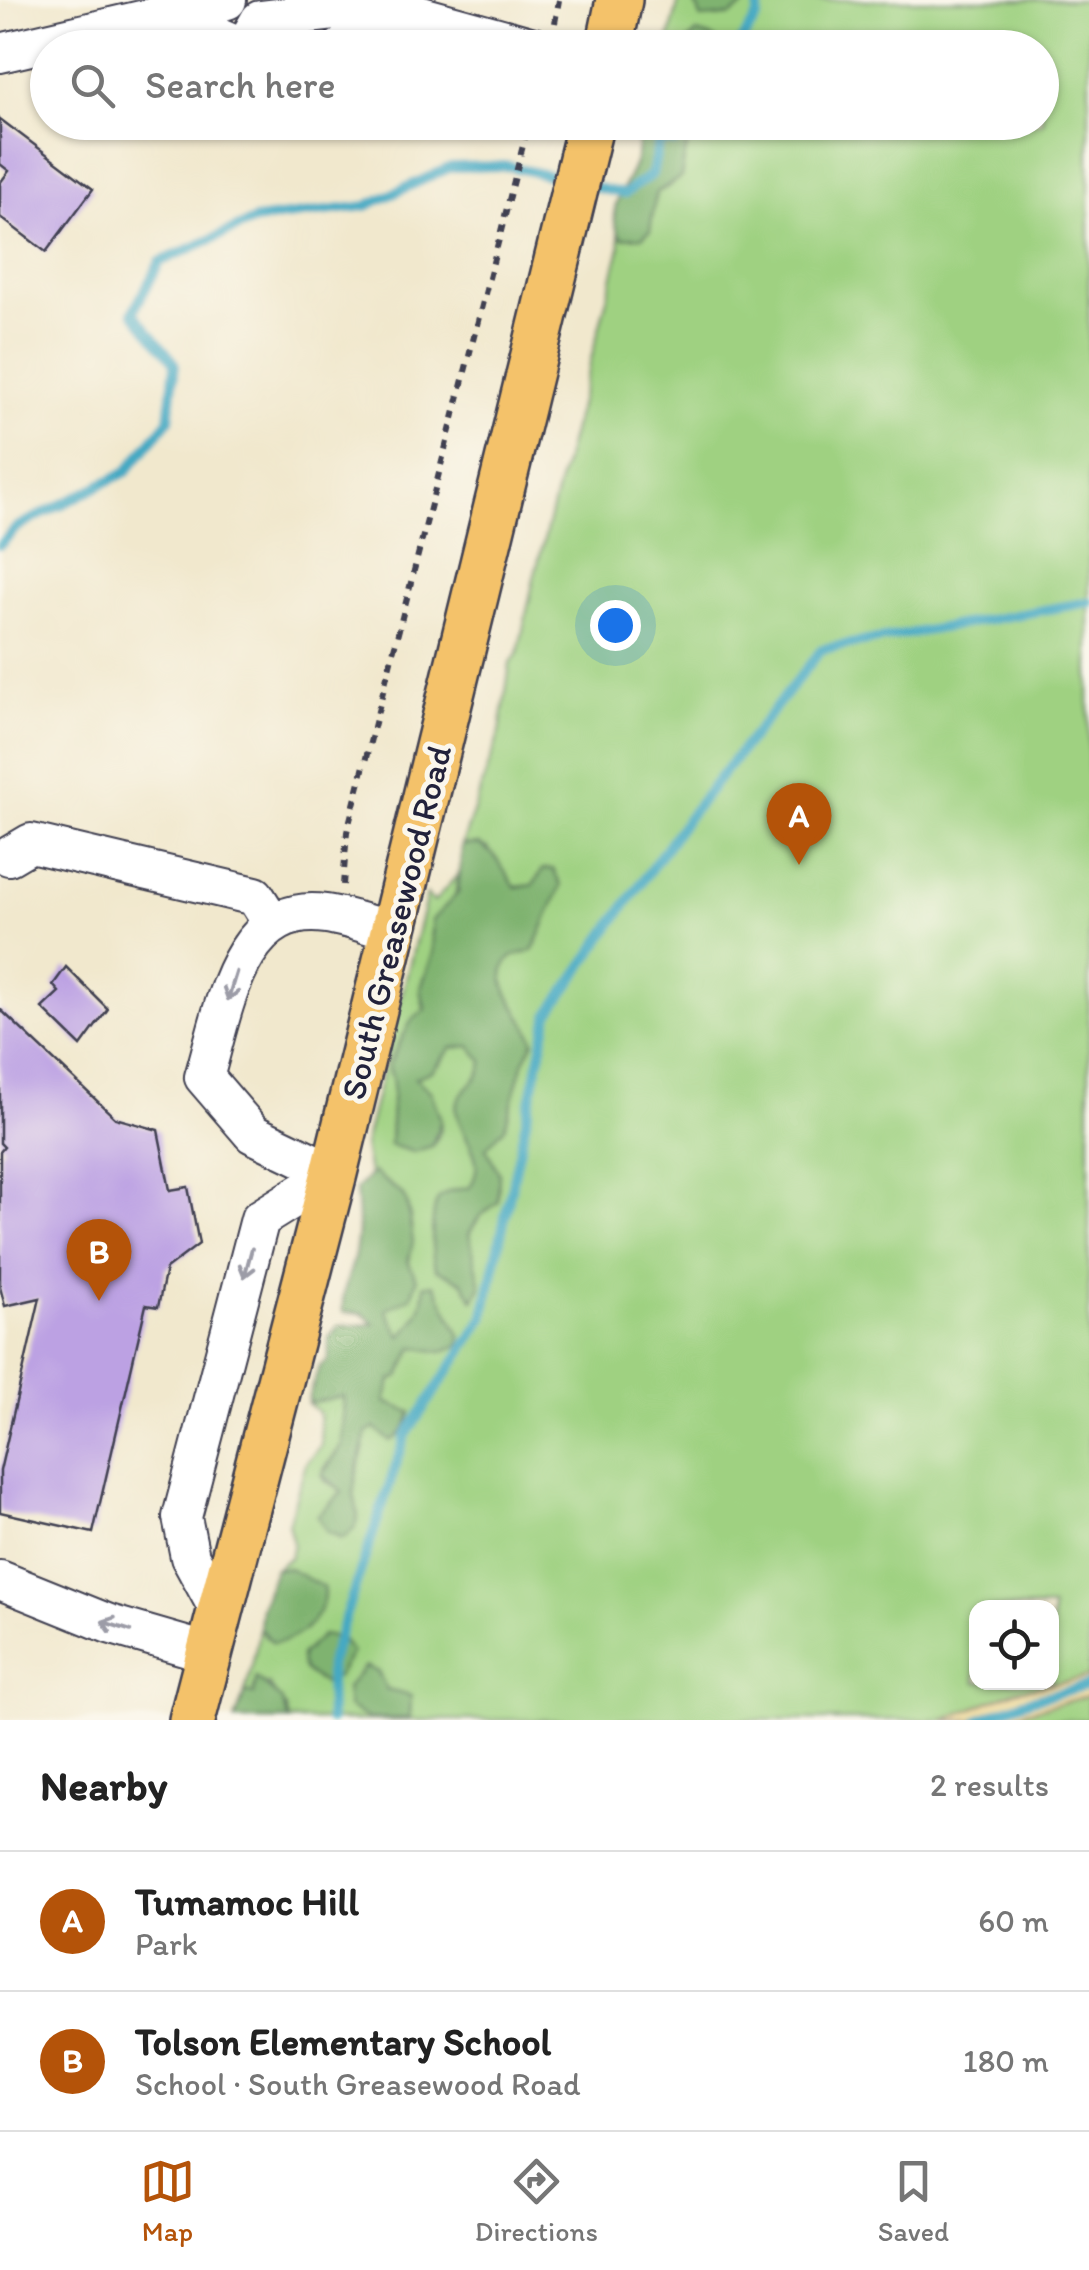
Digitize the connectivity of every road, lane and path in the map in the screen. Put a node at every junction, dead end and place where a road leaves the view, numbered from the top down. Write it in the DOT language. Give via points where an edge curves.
graph roads {
  1 [pos="227,0"];
  2 [pos="558,0"];
  3 [pos="619,0"];
  4 [pos="365,3"];
  5 [pos="418,15"];
  6 [pos="121,28"];
  7 [pos="111,30"];
  8 [pos="151,30"];
  9 [pos="254,30"];
  10 [pos="376,30"];
  11 [pos="514,30"];
  12 [pos="548,30"];
  13 [pos="612,30"];
  14 [pos="30,47"];
  15 [pos="0,53"];
  16 [pos="523,140"];
  17 [pos="587,140"];
  18 [pos="9,856"];
  19 [pos="342,896"];
  20 [pos="272,923"];
  21 [pos="394,932"];
  22 [pos="334,1173"];
  23 [pos="0,1580"];
  24 [pos="215,1632"];
  25 [pos="192,1720"];
  1 -- 6 [label="street"];
  2 -- 12 [label="path"];
  3 -- 13 [label="main road"];
  4 -- 5 [label="street"];
  4 -- 9 [label="street" via="260,20"];
  5 -- 10 [label="street"];
  5 -- 11 [label="street"];
  6 -- 7 [label="street"];
  6 -- 8 [label="street"];
  14 -- 15 [label="street"];
  16 -- 19 [label="path" via="347,832"];
  17 -- 21 [label="main road, South Greasewood Road"];
  18 -- 20 [label="street" via="31,843 255,896"];
  20 -- 21 [label="street" via="326,914"];
  20 -- 22 [label="street, one-way" via="241,956 204,1077 253,1134"];
  21 -- 22 [label="main road, South Greasewood Road"];
  22 -- 24 [label="main road, South Greasewood Road"];
  22 -- 24 [label="street, one-way" via="260,1219 186,1499 182,1517 190,1556"];
  24 -- 23 [label="street, one-way" via="109,1624"];
  24 -- 25 [label="main road, South Greasewood Road"];
}
